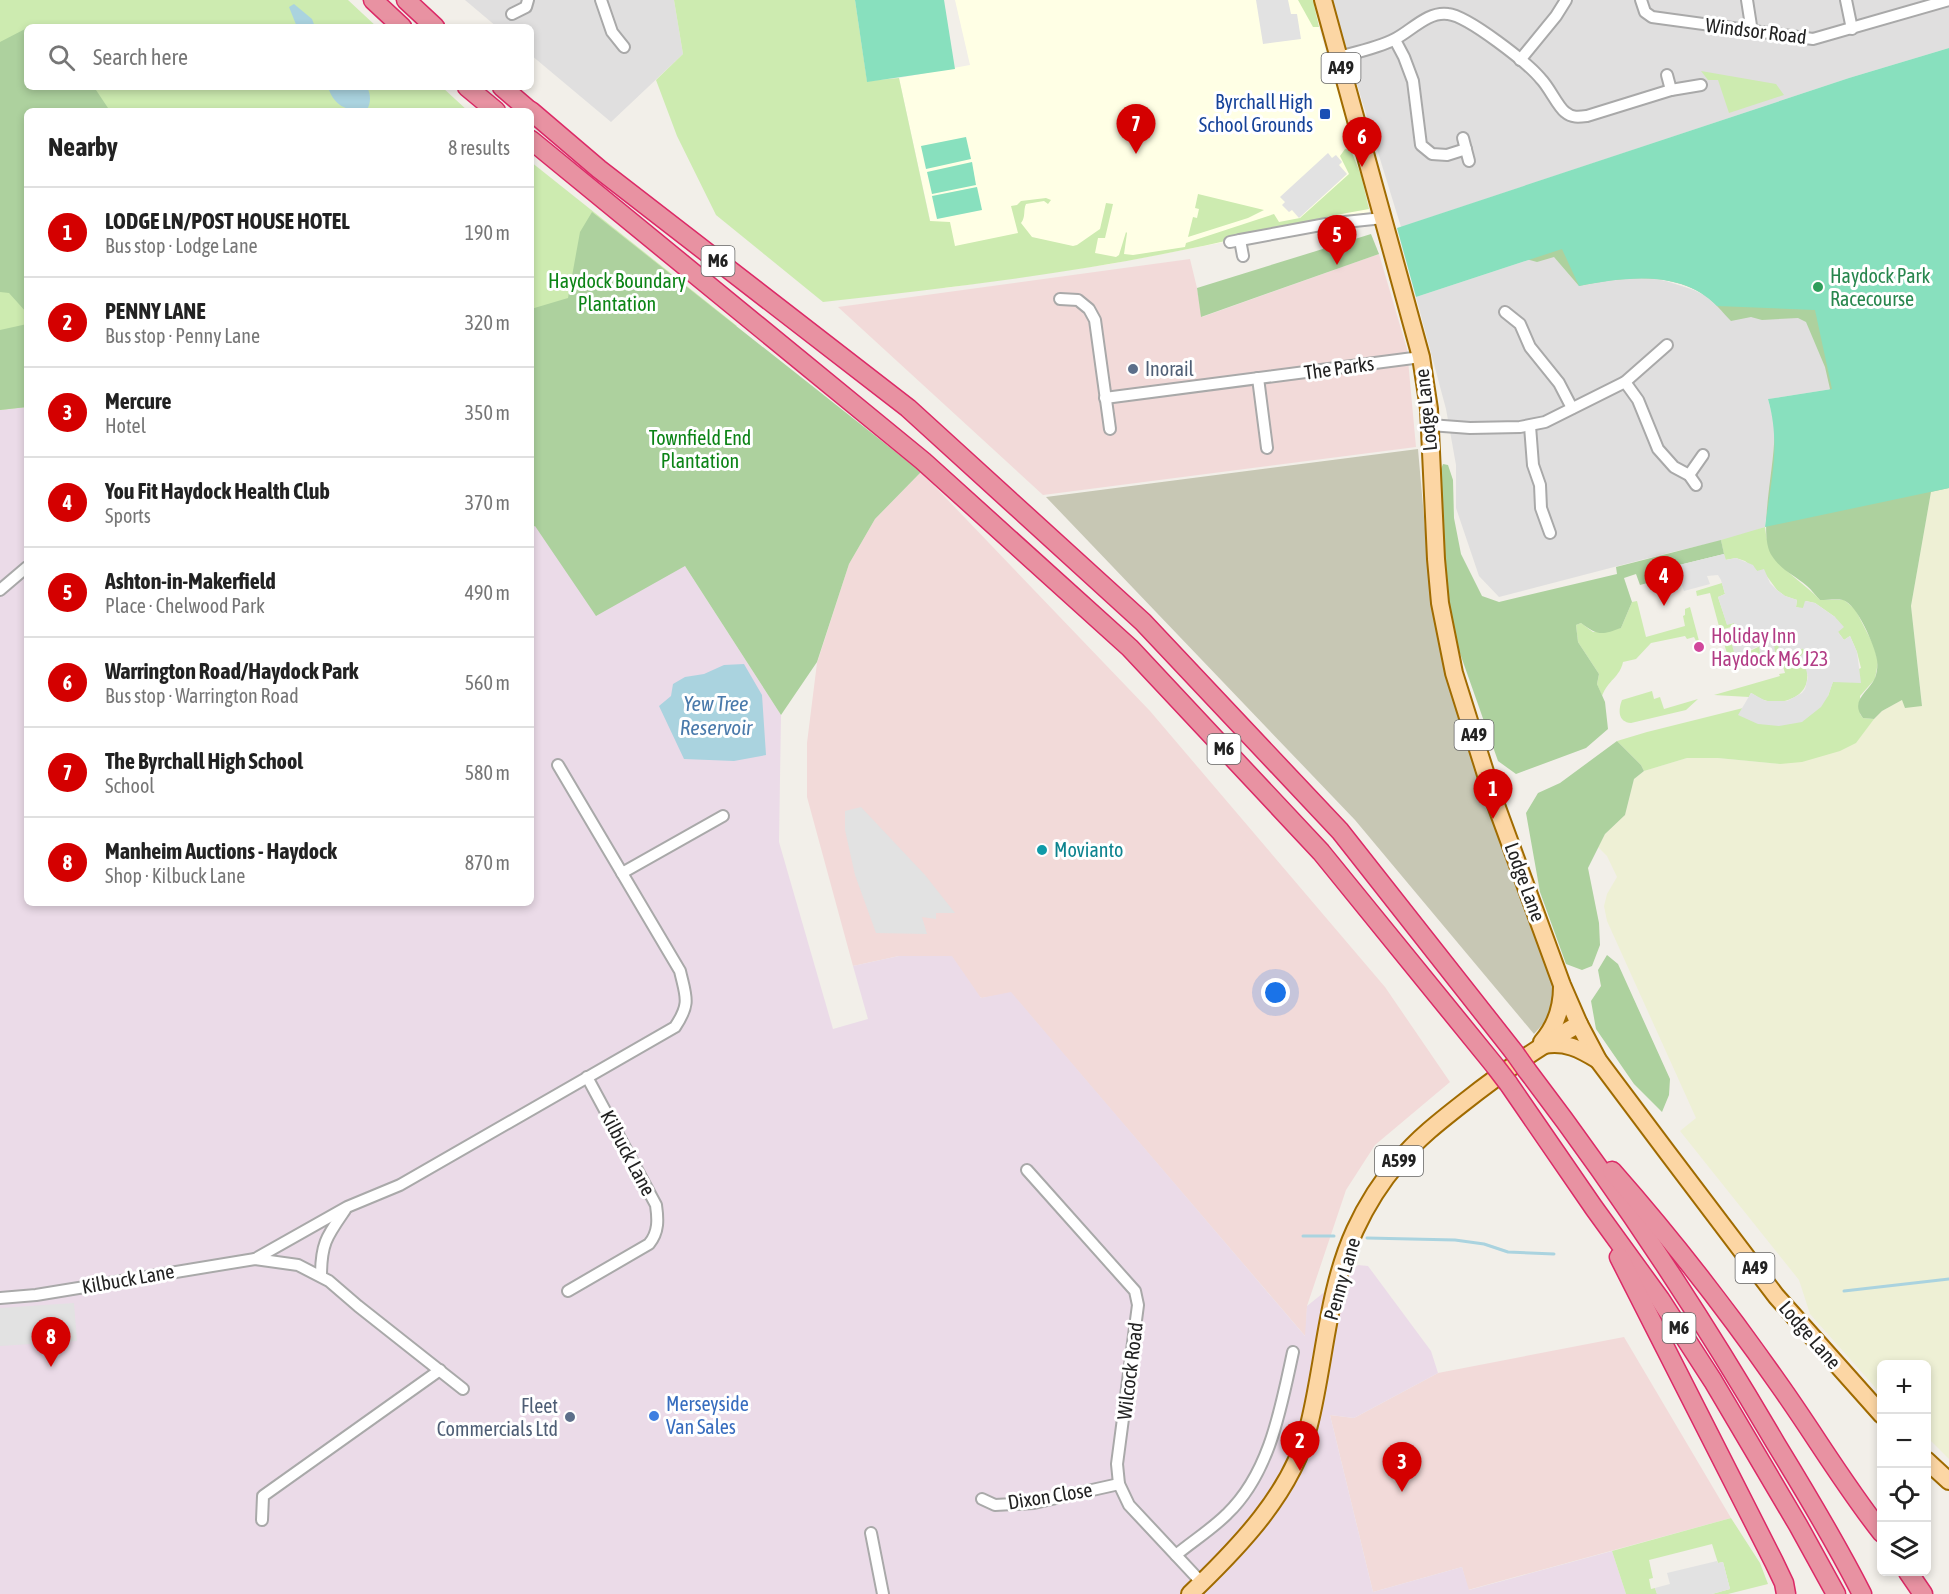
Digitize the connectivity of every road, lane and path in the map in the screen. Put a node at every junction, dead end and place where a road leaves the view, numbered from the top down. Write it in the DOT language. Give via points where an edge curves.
graph roads {
  1 [pos="373,0"];
  2 [pos="406,0"];
  3 [pos="528,0"];
  4 [pos="601,0"];
  5 [pos="1323,0"];
  6 [pos="1566,0"];
  7 [pos="1641,0"];
  8 [pos="1747,0"];
  9 [pos="1846,0"];
  10 [pos="1948,0"];
  11 [pos="512,14"];
  12 [pos="399,24"];
  13 [pos="432,24"];
  14 [pos="1852,29"];
  15 [pos="1752,32"];
  16 [pos="1395,40"];
  17 [pos="624,47"];
  18 [pos="1338,57"];
  19 [pos="1520,60"];
  20 [pos="1667,75"];
  21 [pos="1701,85"];
  22 [pos="471,90"];
  23 [pos="506,90"];
  24 [pos="1671,90"];
  25 [pos="492,108"];
  26 [pos="527,108"];
  27 [pos="534,114"];
  28 [pos="1463,138"];
  29 [pos="534,142"];
  30 [pos="1466,149"];
  31 [pos="1469,161"];
  32 [pos="1383,218"];
  33 [pos="1243,256"];
  34 [pos="1060,299"];
  35 [pos="1505,312"];
  36 [pos="1667,345"];
  37 [pos="1421,357"];
  38 [pos="1258,378"];
  39 [pos="1625,382"];
  40 [pos="1105,398"];
  41 [pos="1572,408"];
  42 [pos="1430,425"];
  43 [pos="1530,426"];
  44 [pos="1110,429"];
  45 [pos="1267,448"];
  46 [pos="1703,455"];
  47 [pos="1689,475"];
  48 [pos="1696,485"];
  49 [pos="1550,533"];
  50 [pos="24,570"];
  51 [pos="0,590"];
  52 [pos="558,765"];
  53 [pos="723,816"];
  54 [pos="622,873"];
  55 [pos="1562,985"];
  56 [pos="1579,1024"];
  57 [pos="1538,1048"];
  58 [pos="1598,1060"];
  59 [pos="587,1077"];
  60 [pos="1557,1109"];
  61 [pos="1027,1170"];
  62 [pos="347,1207"];
  63 [pos="1594,1208"];
  64 [pos="255,1259"];
  65 [pos="321,1276"];
  66 [pos="568,1291"];
  67 [pos="0,1298"];
  68 [pos="1293,1352"];
  69 [pos="1290,1365"];
  70 [pos="1301,1367"];
  71 [pos="440,1370"];
  72 [pos="463,1389"];
  73 [pos="1880,1414"];
  74 [pos="1931,1465"];
  75 [pos="1949,1481"];
  76 [pos="1119,1484"];
  77 [pos="982,1499"];
  78 [pos="262,1520"];
  79 [pos="1877,1528"];
  80 [pos="871,1533"];
  81 [pos="1176,1555"];
  82 [pos="1911,1576"];
  83 [pos="1858,1586"];
  84 [pos="1196,1588"];
  85 [pos="1834,1590"];
  86 [pos="883,1594"];
  87 [pos="1786,1594"];
  88 [pos="1923,1594"];
  1 -- 12 [label="highway"];
  2 -- 13 [label="highway"];
  3 -- 11 [label="street" via="526,7"];
  4 -- 17 [label="street" via="612,33"];
  5 -- 18 [label="main road, A49"];
  6 -- 19 [label="street"];
  7 -- 15 [label="street, Windsor Road" via="1645,12 1652,16"];
  8 -- 15 [label="street"];
  9 -- 14 [label="street"];
  10 -- 14 [label="street, Windsor Road"];
  14 -- 15 [label="street, Windsor Road" via="1813,39"];
  16 -- 18 [label="street"];
  16 -- 19 [label="street" via="1424,20 1449,14 1470,22"];
  16 -- 30 [label="street" via="1413,81 1420,145 1432,154 1447,155"];
  18 -- 32 [label="main road, A49"];
  19 -- 24 [label="street" via="1540,77 1564,112 1575,117 1587,117"];
  20 -- 24 [label="street"];
  21 -- 24 [label="street"];
  22 -- 25 [label="highway"];
  23 -- 26 [label="highway, M6"];
  27 -- 60 [label="highway, M6, bridge" via="608,176 908,408 1143,622 1340,831"];
  28 -- 30 [label="street"];
  29 -- 63 [label="highway, M6, bridge" via="923,461 1138,657 1321,852 1495,1066"];
  30 -- 31 [label="street"];
  32 -- 33 [label="street" via="1235,241"];
  32 -- 37 [label="main road, Lodge Lane / A49"];
  34 -- 40 [label="street" via="1078,300 1093,314"];
  35 -- 41 [label="street" via="1520,324 1530,347 1559,383"];
  36 -- 39 [label="street"];
  37 -- 38 [label="street, The Parks"];
  37 -- 42 [label="main road, Lodge Lane / A49"];
  38 -- 40 [label="street, The Parks"];
  38 -- 45 [label="street"];
  39 -- 41 [label="street"];
  39 -- 47 [label="street" via="1638,400 1658,449 1674,467"];
  40 -- 44 [label="street"];
  41 -- 43 [label="street"];
  42 -- 43 [label="street"];
  42 -- 55 [label="main road, Lodge Lane / A49" via="1440,603 1454,673 1492,794"];
  43 -- 49 [label="street" via="1541,508"];
  46 -- 47 [label="street"];
  47 -- 48 [label="street"];
  50 -- 51 [label="street"];
  52 -- 54 [label="street, Kilbuck Lane"];
  53 -- 54 [label="street"];
  54 -- 59 [label="street, Kilbuck Lane" via="680,971 685,1012 675,1027"];
  55 -- 56 [label="main road, Lodge Lane / A49"];
  55 -- 57 [label="main road, A599" via="1559,1016"];
  56 -- 57 [label="main road, Penny Lane / A599"];
  56 -- 58 [label="main road, Lodge Lane / A49"];
  57 -- 58 [label="main road" via="1563,1044"];
  57 -- 84 [label="main road, Penny Lane / A599" via="1432,1127 1375,1193 1355,1231 1339,1276 1309,1427 1295,1463 1263,1515"];
  58 -- 73 [label="main road, Lodge Lane / A49" via="1776,1296"];
  59 -- 62 [label="street, Kilbuck Lane" via="400,1185"];
  59 -- 66 [label="street, Kilbuck Lane" via="656,1205 657,1232 649,1244"];
  60 -- 79 [label="highway" via="1646,1210 1699,1278 1777,1381"];
  60 -- 83 [label="highway, M6" via="1732,1368"];
  61 -- 76 [label="street, Wilcock Road" via="1135,1291 1138,1305 1117,1464"];
  62 -- 64 [label="street, Kilbuck Lane"];
  62 -- 65 [label="street" via="326,1239"];
  63 -- 85 [label="highway, M6" via="1713,1381"];
  63 -- 87 [label="highway" via="1774,1562"];
  64 -- 65 [label="street, Kilbuck Lane" via="298,1265"];
  64 -- 67 [label="street, Kilbuck Lane"];
  65 -- 71 [label="street, Kilbuck Lane"];
  68 -- 69 [label="street"];
  69 -- 70 [label="street"];
  69 -- 81 [label="street" via="1273,1434 1259,1470 1228,1514"];
  71 -- 72 [label="street, Kilbuck Lane"];
  71 -- 78 [label="street" via="263,1496"];
  74 -- 75 [label="main road"];
  76 -- 77 [label="street, Dixon Close" via="1034,1503 995,1505"];
  76 -- 81 [label="street, Wilcock Road" via="1129,1505"];
  80 -- 86 [label="street"];
  81 -- 84 [label="street, Wilcock Road"];
  82 -- 88 [label="highway"];
}
